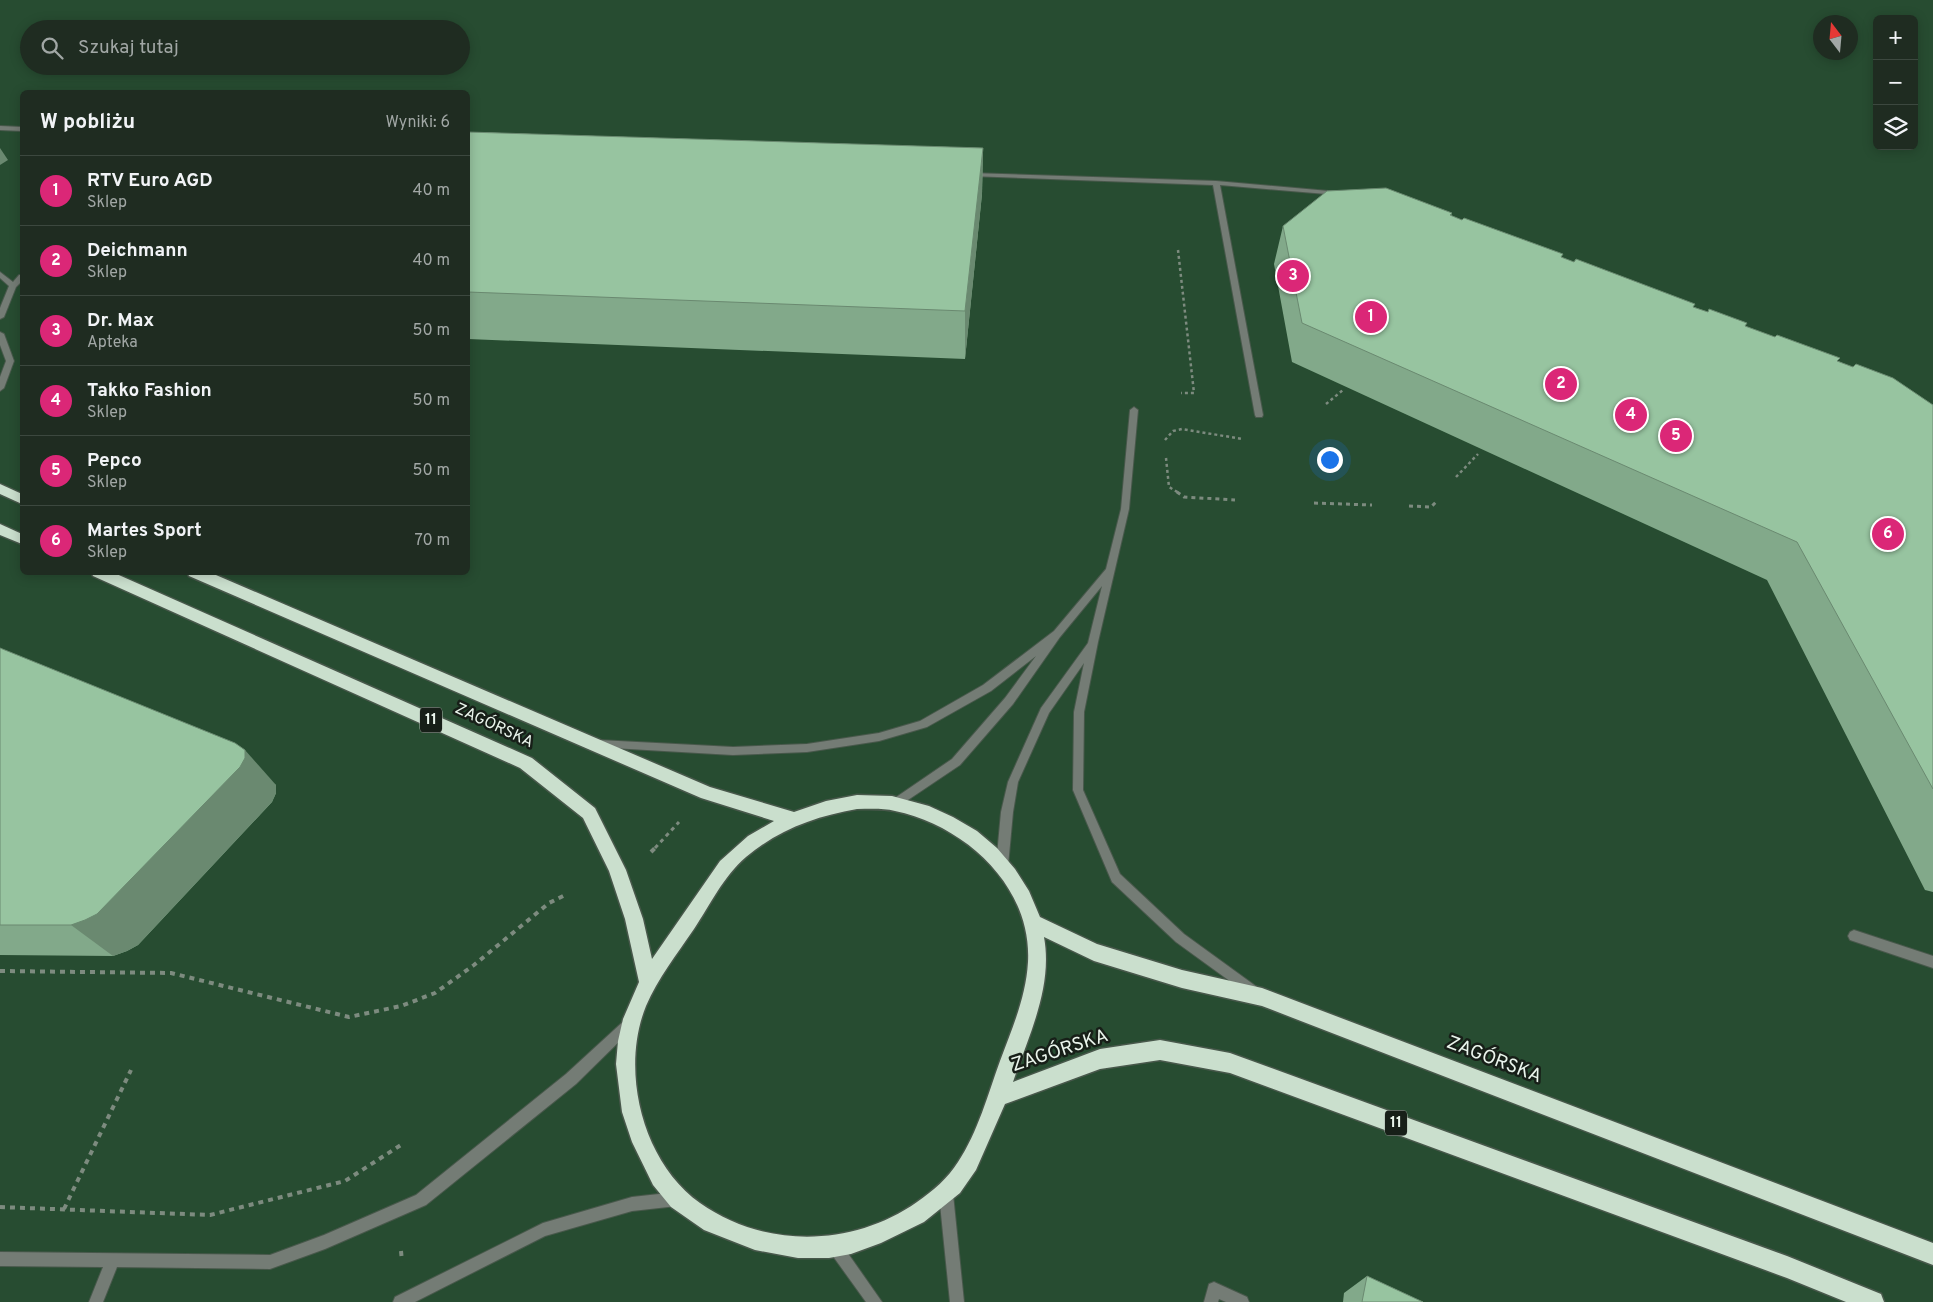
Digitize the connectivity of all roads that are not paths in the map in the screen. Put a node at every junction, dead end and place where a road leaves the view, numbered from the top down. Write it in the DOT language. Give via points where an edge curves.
graph roads {
  1 [pos="0,128"];
  2 [pos="20,129"];
  3 [pos="966,175"];
  4 [pos="1216,183"];
  5 [pos="1345,196"];
  6 [pos="0,274"];
  7 [pos="20,279"];
  8 [pos="13,286"];
  9 [pos="0,317"];
  10 [pos="0,334"];
  11 [pos="10,361"];
  12 [pos="0,369"];
  13 [pos="0,388"];
  14 [pos="1134,410"];
  15 [pos="1259,415"];
  16 [pos="0,489"];
  17 [pos="20,498"];
  18 [pos="0,529"];
  19 [pos="20,538"];
  20 [pos="1112,569"];
  21 [pos="105,575"];
  22 [pos="201,575"];
  23 [pos="1057,634"];
  24 [pos="1093,642"];
  25 [pos="591,743"];
  26 [pos="896,803"];
  27 [pos="793,820"];
  28 [pos="1002,866"];
  29 [pos="1035,924"];
  30 [pos="1854,936"];
  31 [pos="1933,962"];
  32 [pos="648,982"];
  33 [pos="1262,997"];
  34 [pos="630,1022"];
  35 [pos="998,1097"];
  36 [pos="946,1194"];
  37 [pos="677,1198"];
  38 [pos="835,1247"];
  39 [pos="1933,1254"];
  40 [pos="0,1259"];
  41 [pos="113,1260"];
  42 [pos="1864,1300"];
  43 [pos="96,1302"];
  44 [pos="400,1302"];
  45 [pos="875,1302"];
  46 [pos="957,1302"];
  47 [pos="1211,1302"];
  48 [pos="1242,1302"];
  1 -- 2 [label="lane"];
  3 -- 4 [label="lane"];
  4 -- 5 [label="lane" via="1336,192"];
  4 -- 15 [label="lane"];
  6 -- 8 [label="lane"];
  7 -- 8 [label="lane"];
  8 -- 9 [label="lane"];
  10 -- 11 [label="lane"];
  11 -- 12 [label="lane"];
  11 -- 13 [label="lane"];
  14 -- 20 [label="lane" via="1125,509"];
  16 -- 17 [label="highway"];
  18 -- 19 [label="highway"];
  20 -- 23 [label="lane"];
  20 -- 24 [label="lane"];
  21 -- 32 [label="highway, ZAGÓRSKA / 11" via="526,763 589,813 617,870 634,919"];
  22 -- 25 [label="highway, ZAGÓRSKA"];
  23 -- 25 [label="lane" via="987,688 923,724 879,737 806,748 733,751"];
  23 -- 26 [label="lane" via="1009,701 956,762"];
  24 -- 28 [label="lane" via="1045,711 1013,782"];
  24 -- 33 [label="lane" via="1079,712 1078,790 1116,878 1180,938"];
  25 -- 27 [label="highway, ZAGÓRSKA" via="707,793"];
  26 -- 27 [label="highway" via="857,802"];
  26 -- 28 [label="highway" via="953,825 971,836"];
  27 -- 32 [label="highway" via="740,852 721,874"];
  28 -- 29 [label="highway" via="1017,884"];
  29 -- 33 [label="highway, ZAGÓRSKA" via="1094,952 1182,979"];
  29 -- 35 [label="highway" via="1036,976"];
  30 -- 31 [label="lane"];
  32 -- 34 [label="highway"];
  33 -- 39 [label="highway, ZAGÓRSKA"];
  34 -- 37 [label="highway" via="626,1065 634,1117 647,1155"];
  34 -- 41 [label="lane" via="571,1079 422,1200 270,1262"];
  35 -- 36 [label="highway" via="966,1168"];
  35 -- 42 [label="highway, ZAGÓRSKA / 11" via="1100,1059 1160,1050 1230,1062 1787,1267"];
  36 -- 38 [label="highway" via="926,1210 901,1223 862,1240"];
  36 -- 46 [label="lane"];
  37 -- 38 [label="highway" via="721,1228 752,1239 811,1248"];
  37 -- 44 [label="lane" via="632,1204 543,1230"];
  38 -- 45 [label="lane"];
  40 -- 41 [label="lane"];
  41 -- 43 [label="lane"];
  47 -- 48 [label="lane" via="1214,1289"];
}
